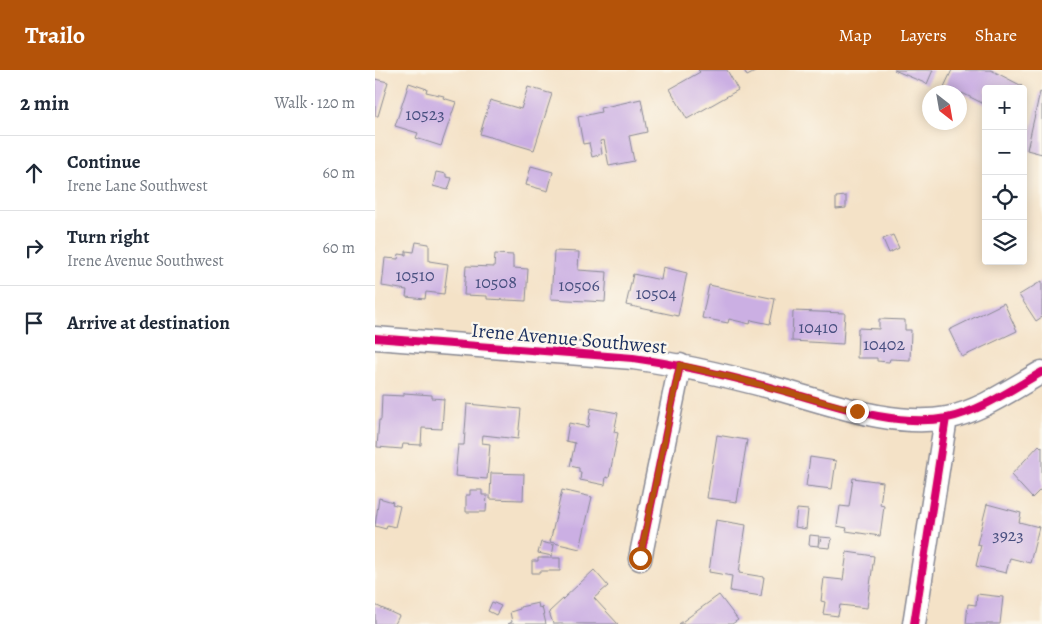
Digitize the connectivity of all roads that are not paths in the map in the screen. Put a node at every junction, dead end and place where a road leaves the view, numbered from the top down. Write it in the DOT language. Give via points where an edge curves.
graph roads {
  1 [pos="375,338"];
  2 [pos="680,365"];
  3 [pos="1042,372"];
  4 [pos="947,418"];
  5 [pos="640,558"];
  6 [pos="913,624"];
  1 -- 2 [label="street, Irene Avenue Southwest" via="633,358"];
  2 -- 4 [label="street, Irene Avenue Southwest" via="872,414 915,420"];
  2 -- 5 [label="street"];
  3 -- 4 [label="street, Irene Avenue Southwest" via="982,406"];
  4 -- 6 [label="street"];
}
